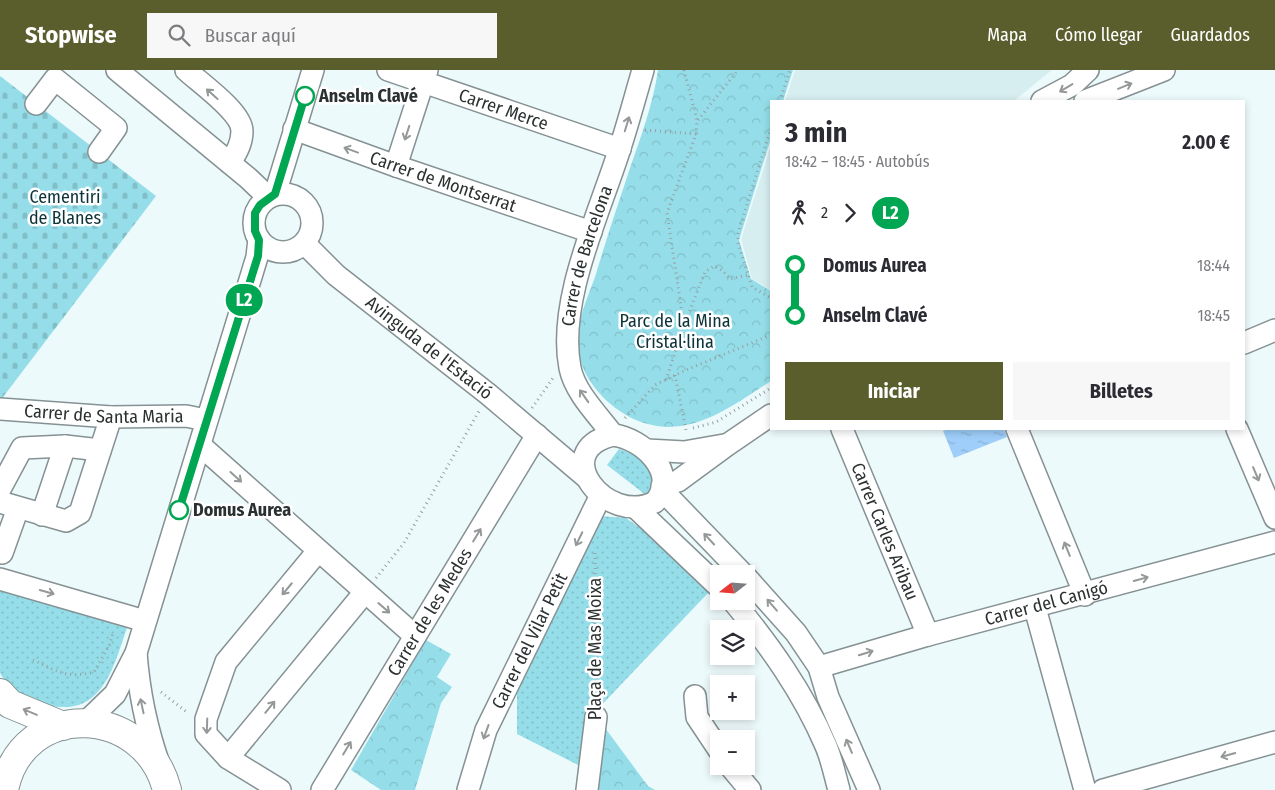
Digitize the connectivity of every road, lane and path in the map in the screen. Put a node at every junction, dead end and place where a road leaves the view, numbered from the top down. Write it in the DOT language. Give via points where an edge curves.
graph roads {
  1 [pos="117,70"];
  2 [pos="186,70"];
  3 [pos="313,70"];
  4 [pos="388,70"];
  5 [pos="643,70"];
  6 [pos="684,70"];
  7 [pos="738,70"];
  8 [pos="790,70"];
  9 [pos="1089,70"];
  10 [pos="1164,70"];
  11 [pos="49,75"];
  12 [pos="425,76"];
  13 [pos="1097,99"];
  14 [pos="780,100"];
  15 [pos="1044,100"];
  16 [pos="36,104"];
  17 [pos="697,120"];
  18 [pos="294,129"];
  19 [pos="639,130"];
  20 [pos="770,131"];
  21 [pos="696,134"];
  22 [pos="620,149"];
  23 [pos="99,152"];
  24 [pos="230,163"];
  25 [pos="396,166"];
  26 [pos="271,196"];
  27 [pos="591,232"];
  28 [pos="305,244"];
  29 [pos="263,249"];
  30 [pos="748,276"];
  31 [pos="770,297"];
  32 [pos="684,326"];
  33 [pos="1275,330"];
  34 [pos="770,335"];
  35 [pos="1245,343"];
  36 [pos="558,370"];
  37 [pos="675,375"];
  38 [pos="666,380"];
  39 [pos="770,389"];
  40 [pos="488,394"];
  41 [pos="0,409"];
  42 [pos="621,416"];
  43 [pos="770,416"];
  44 [pos="111,417"];
  45 [pos="206,420"];
  46 [pos="632,422"];
  47 [pos="619,427"];
  48 [pos="530,429"];
  49 [pos="686,430"];
  50 [pos="842,430"];
  51 [pos="1021,430"];
  52 [pos="1237,430"];
  53 [pos="678,432"];
  54 [pos="592,443"];
  55 [pos="200,445"];
  56 [pos="726,445"];
  57 [pos="65,446"];
  58 [pos="100,450"];
  59 [pos="557,450"];
  60 [pos="647,450"];
  61 [pos="586,477"];
  62 [pos="662,488"];
  63 [pos="0,489"];
  64 [pos="601,495"];
  65 [pos="9,505"];
  66 [pos="636,508"];
  67 [pos="42,515"];
  68 [pos="1275,518"];
  69 [pos="1275,542"];
  70 [pos="595,548"];
  71 [pos="318,551"];
  72 [pos="2,553"];
  73 [pos="735,565"];
  74 [pos="710,578"];
  75 [pos="0,579"];
  76 [pos="755,587"];
  77 [pos="365,592"];
  78 [pos="1085,594"];
  79 [pos="1035,608"];
  80 [pos="740,610"];
  81 [pos="145,621"];
  82 [pos="928,635"];
  83 [pos="415,636"];
  84 [pos="110,644"];
  85 [pos="34,660"];
  86 [pos="136,663"];
  87 [pos="819,667"];
  88 [pos="0,693"];
  89 [pos="695,696"];
  90 [pos="828,697"];
  91 [pos="596,717"];
  92 [pos="74,724"];
  93 [pos="206,727"];
  94 [pos="710,736"];
  95 [pos="1275,742"];
  96 [pos="0,747"];
  97 [pos="827,747"];
  98 [pos="228,758"];
  99 [pos="738,775"];
  100 [pos="164,780"];
  101 [pos="6,784"];
  102 [pos="280,790"];
  103 [pos="322,790"];
  104 [pos="468,790"];
  105 [pos="587,790"];
  106 [pos="750,790"];
  107 [pos="839,790"];
  108 [pos="870,790"];
  109 [pos="1085,790"];
  110 [pos="1103,790"];
  1 -- 24 [label="street"];
  24 -- 2 [label="street, one-way" via="240,146 242,131 238,117"];
  3 -- 18 [label="street"];
  4 -- 12 [label="street, Carrer Merce"];
  22 -- 5 [label="street, Carrer de Barcelona, one-way"];
  6 -- 17 [label="path"];
  7 -- 17 [label="path"];
  8 -- 14 [label="path"];
  9 -- 13 [label="street"];
  9 -- 15 [label="street, one-way"];
  13 -- 10 [label="street, one-way"];
  11 -- 16 [label="street"];
  11 -- 23 [label="street" via="116,128"];
  12 -- 22 [label="street, Carrer Merce"];
  12 -- 25 [label="street, one-way"];
  17 -- 21 [label="path"];
  25 -- 18 [label="street, Carrer de Montserrat, one-way"];
  18 -- 26 [label="street"];
  19 -- 21 [label="path"];
  20 -- 30 [label="path" via="738,233"];
  21 -- 32 [label="path" via="667,213"];
  22 -- 27 [label="street, Carrer de Barcelona"];
  24 -- 26 [label="street"];
  25 -- 27 [label="street, Carrer de Montserrat"];
  26 -- 28 [label="street" via="289,194 301,199 310,210 313,224"];
  26 -- 29 [label="street" via="255,213 255,231"];
  47 -- 27 [label="street, Carrer de Barcelona, one-way" via="581,392 571,370 567,346 568,318"];
  28 -- 29 [label="street" via="284,252"];
  28 -- 40 [label="street, Avinguda de l'Estació" via="336,274"];
  29 -- 45 [label="street"];
  30 -- 31 [label="path" via="752,287"];
  30 -- 32 [label="path" via="730,279 714,266 705,272"];
  32 -- 38 [label="path"];
  33 -- 35 [label="street"];
  34 -- 37 [label="path"];
  36 -- 48 [label="path"];
  37 -- 38 [label="path"];
  37 -- 49 [label="path"];
  38 -- 47 [label="path" via="655,385"];
  39 -- 49 [label="path" via="716,422"];
  40 -- 48 [label="street, Avinguda de l'Estació"];
  40 -- 77 [label="path" via="404,543"];
  41 -- 44 [label="street, Carrer de Santa Maria"];
  42 -- 47 [label="path"];
  43 -- 56 [label="street"];
  44 -- 45 [label="street, Carrer de Santa Maria" via="186,416"];
  44 -- 58 [label="street"];
  45 -- 55 [label="street"];
  46 -- 47 [label="path"];
  47 -- 54 [label="street"];
  47 -- 60 [label="street"];
  48 -- 59 [label="street, Avinguda de l'Estació"];
  83 -- 48 [label="street, Carrer de les Medes, one-way"];
  49 -- 53 [label="path"];
  50 -- 82 [label="street, Carrer Carles Aribau"];
  78 -- 51 [label="street, one-way"];
  52 -- 68 [label="street, one-way"];
  54 -- 59 [label="street"];
  54 -- 61 [label="street" via="584,459"];
  55 -- 71 [label="street, one-way"];
  55 -- 81 [label="street"];
  56 -- 60 [label="street" via="684,452"];
  56 -- 62 [label="street" via="678,481"];
  57 -- 58 [label="street"];
  57 -- 63 [label="street" via="22,448"];
  57 -- 67 [label="street"];
  58 -- 67 [label="street" via="80,513 66,521"];
  59 -- 61 [label="street, Avinguda de l'Estació"];
  60 -- 62 [label="street" via="657,461"];
  61 -- 64 [label="street"];
  62 -- 66 [label="street" via="655,502"];
  73 -- 62 [label="street, one-way"];
  64 -- 66 [label="street" via="619,506"];
  64 -- 104 [label="street, Carrer del Vilar Petit, one-way" via="486,730"];
  65 -- 67 [label="street"];
  65 -- 72 [label="street"];
  66 -- 74 [label="street"];
  78 -- 69 [label="street, Carrer del Canigó, one-way"];
  70 -- 91 [label="path, Plaça de Mas Moixa"];
  71 -- 77 [label="street"];
  71 -- 93 [label="street, one-way" via="226,662"];
  75 -- 81 [label="street, one-way"];
  87 -- 76 [label="street, one-way" via="796,633"];
  77 -- 83 [label="street, one-way"];
  98 -- 77 [label="street, one-way"];
  78 -- 79 [label="street, Carrer del Canigó"];
  79 -- 82 [label="street, Carrer del Canigó"];
  79 -- 109 [label="street"];
  80 -- 97 [label="street" via="768,644 804,701"];
  81 -- 86 [label="street"];
  87 -- 82 [label="street, Carrer del Canigó, one-way"];
  103 -- 83 [label="street, Carrer de les Medes, one-way"];
  84 -- 85 [label="path" via="94,672 78,676 66,675"];
  86 -- 92 [label="street" via="115,694"];
  86 -- 93 [label="path"];
  100 -- 86 [label="street, one-way" via="146,725"];
  87 -- 90 [label="street"];
  92 -- 88 [label="main road, one-way" via="10,704"];
  89 -- 94 [label="street" via="697,717"];
  90 -- 97 [label="street"];
  108 -- 90 [label="street, one-way"];
  91 -- 105 [label="street, Plaça de Mas Moixa"];
  92 -- 100 [label="main road" via="106,725 126,733 143,746"];
  92 -- 101 [label="main road" via="44,734 28,746 16,761"];
  93 -- 98 [label="street" via="206,734"];
  95 -- 110 [label="street, one-way"];
  96 -- 101 [label="main road"];
  97 -- 107 [label="street"];
  98 -- 102 [label="street"];
  99 -- 106 [label="street"];
}
